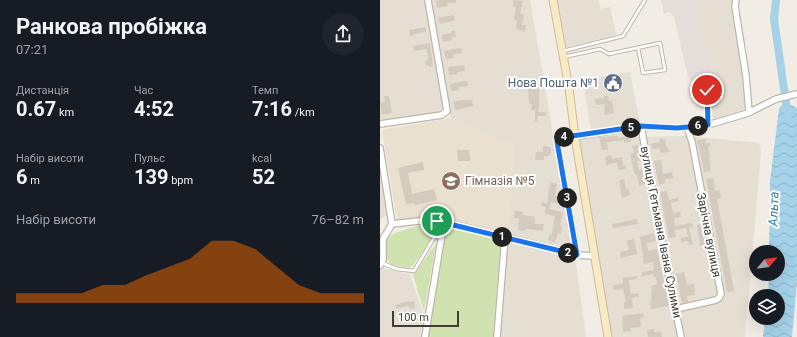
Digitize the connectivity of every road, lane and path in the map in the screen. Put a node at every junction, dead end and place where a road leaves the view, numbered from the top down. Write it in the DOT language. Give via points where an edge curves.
graph roads {
  1 [pos="428,0"];
  2 [pos="553,0"];
  3 [pos="645,0"];
  4 [pos="736,0"];
  5 [pos="638,48"];
  6 [pos="563,54"];
  7 [pos="707,90"];
  8 [pos="797,94"];
  9 [pos="749,112"];
  10 [pos="380,124"];
  11 [pos="708,125"];
  12 [pos="641,126"];
  13 [pos="687,128"];
  14 [pos="575,136"];
  15 [pos="380,148"];
  16 [pos="444,222"];
  17 [pos="392,224"];
  18 [pos="504,237"];
  19 [pos="577,255"];
  20 [pos="594,256"];
  21 [pos="381,264"];
  22 [pos="676,309"];
  23 [pos="425,337"];
  24 [pos="497,337"];
  25 [pos="608,337"];
  26 [pos="681,337"];
  1 -- 10 [label="street" via="446,112 442,115"];
  2 -- 6 [label="main road"];
  3 -- 6 [label="lane" via="623,36"];
  4 -- 9 [label="street"];
  5 -- 5 [label="lane" via="660,43 665,70 643,74"];
  5 -- 6 [label="lane" via="608,54 600,49"];
  6 -- 14 [label="main road"];
  7 -- 11 [label="lane"];
  8 -- 9 [label="street" via="778,98"];
  9 -- 11 [label="street"];
  11 -- 13 [label="street"];
  12 -- 13 [label="street"];
  12 -- 14 [label="street"];
  12 -- 22 [label="street, вулиця Гетьмана Івана Сулими"];
  13 -- 22 [label="street, Зарічна вулиця" via="692,142 720,294 716,300"];
  14 -- 19 [label="street" via="558,138 557,142"];
  14 -- 20 [label="main road"];
  15 -- 17 [label="street"];
  16 -- 17 [label="street" via="427,220"];
  16 -- 18 [label="street"];
  16 -- 21 [label="lane" via="414,271"];
  16 -- 23 [label="street"];
  17 -- 21 [label="street" via="383,239"];
  18 -- 19 [label="street"];
  18 -- 24 [label="street"];
  19 -- 20 [label="street"];
  20 -- 25 [label="main road"];
  22 -- 26 [label="street, вулиця Гетьмана Івана Сулими"];
}
